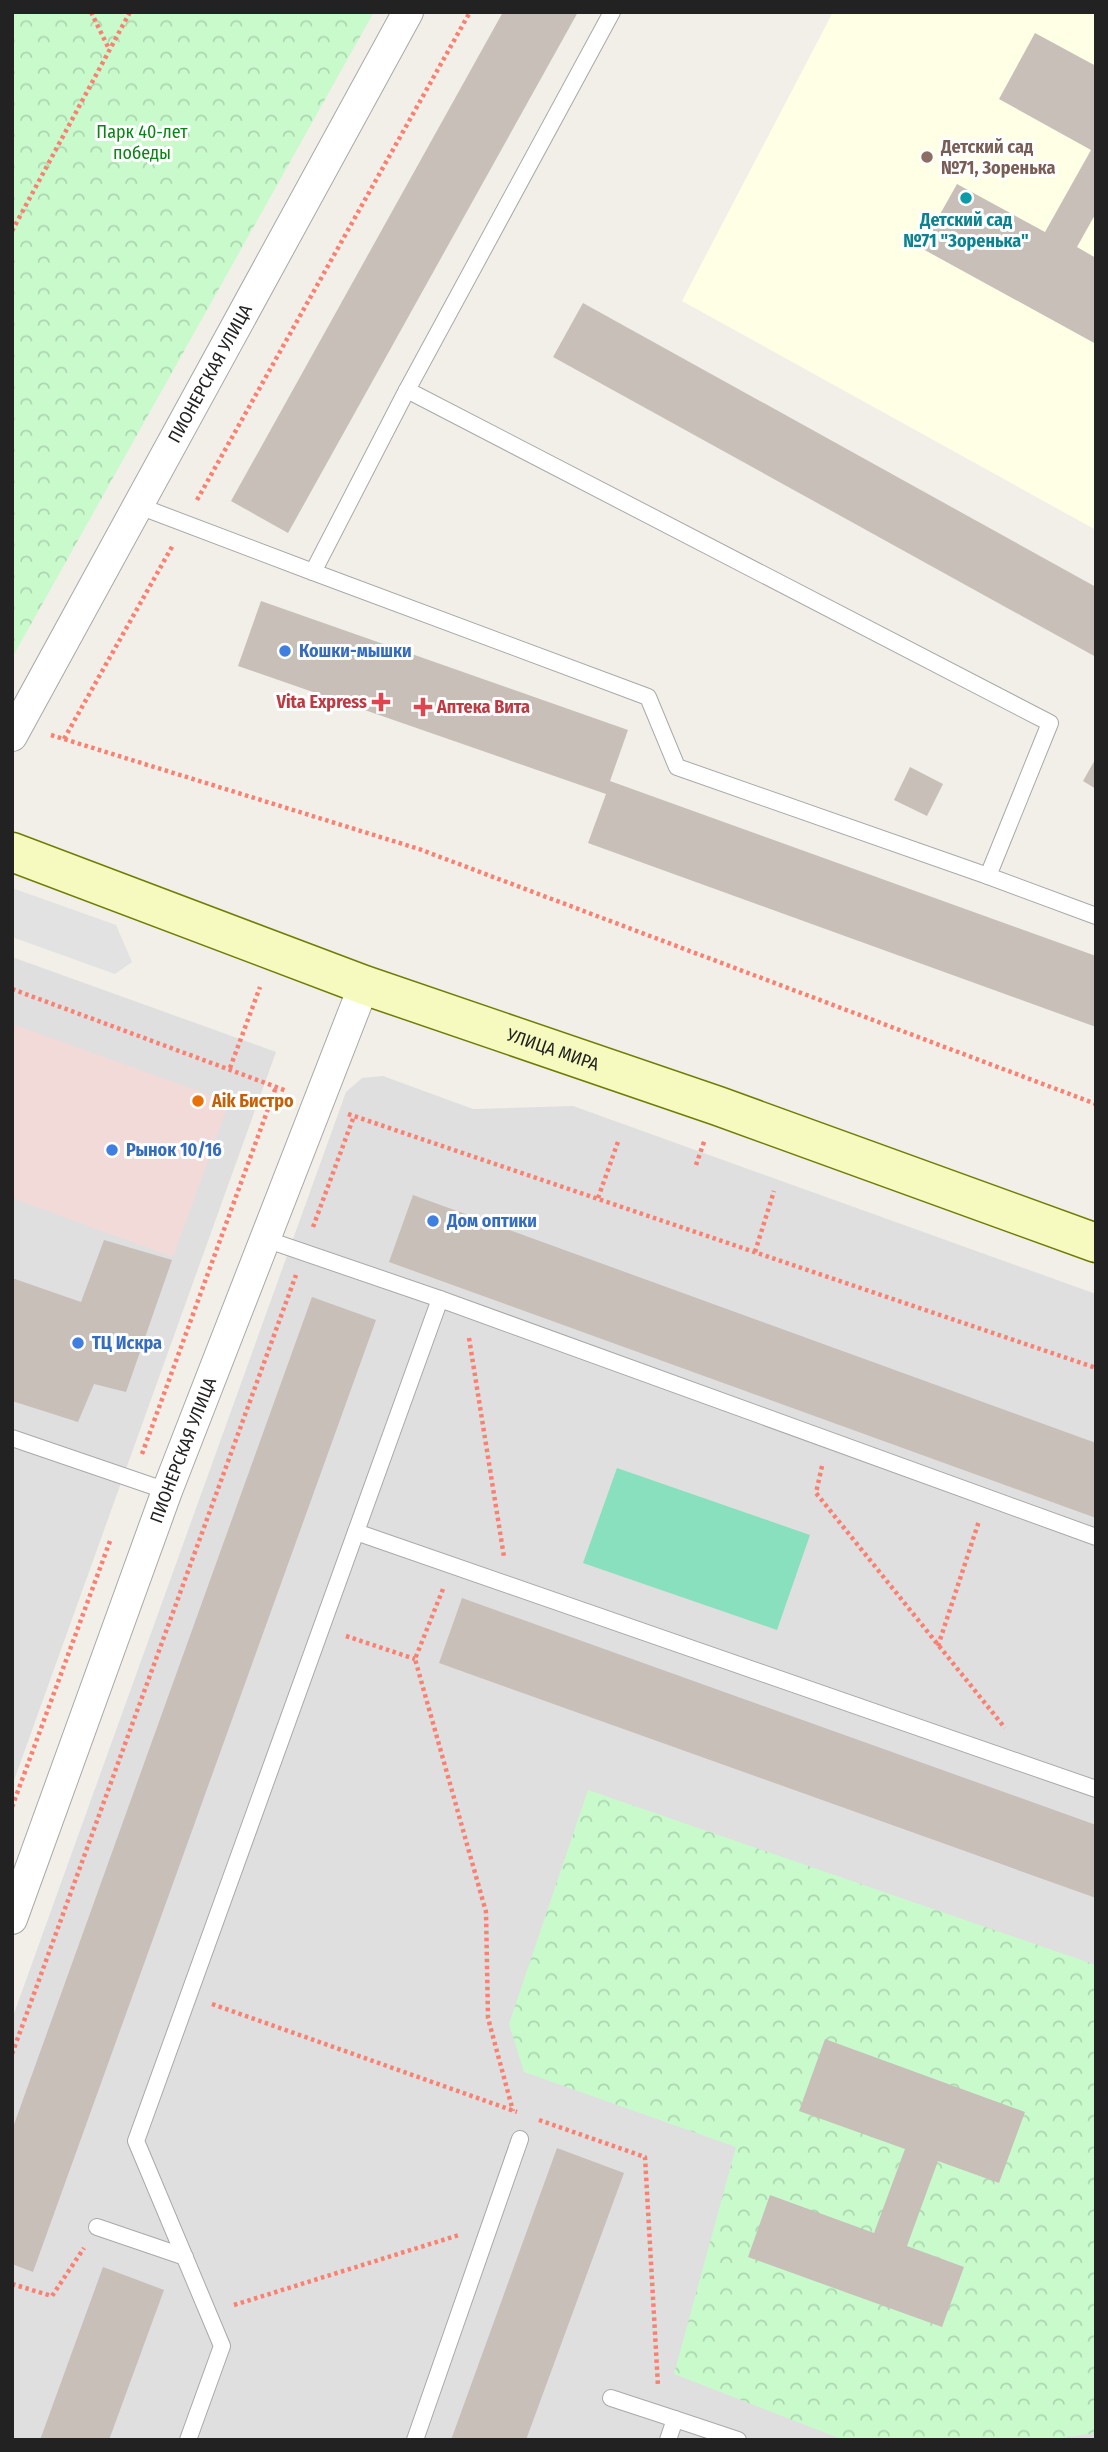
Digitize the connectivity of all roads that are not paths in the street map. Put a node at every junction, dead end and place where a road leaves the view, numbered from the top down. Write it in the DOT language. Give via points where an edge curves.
graph roads {
  1 [pos="408,12"];
  2 [pos="612,12"];
  3 [pos="407,390"];
  4 [pos="139,506"];
  5 [pos="313,572"];
  6 [pos="15,730"];
  7 [pos="12,852"];
  8 [pos="988,876"];
  9 [pos="1096,916"];
  10 [pos="364,985"];
  11 [pos="265,1240"];
  12 [pos="1096,1243"];
  13 [pos="440,1299"];
  14 [pos="12,1437"];
  15 [pos="167,1491"];
  16 [pos="356,1532"];
  17 [pos="1096,1537"];
  18 [pos="1096,1790"];
  19 [pos="12,1919"];
  20 [pos="520,2139"];
  21 [pos="97,2227"];
  22 [pos="185,2257"];
  23 [pos="611,2398"];
  24 [pos="675,2419"];
  25 [pos="188,2440"];
  26 [pos="415,2440"];
  27 [pos="668,2440"];
  28 [pos="738,2440"];
  1 -- 4 [label="street, ПИОНЕРСКАЯ УЛИЦА"];
  2 -- 3 [label="lane"];
  3 -- 5 [label="lane"];
  3 -- 8 [label="lane" via="1050,723"];
  4 -- 5 [label="lane"];
  4 -- 6 [label="street, ПИОНЕРСКАЯ УЛИЦА"];
  5 -- 8 [label="lane" via="648,697 677,767"];
  7 -- 10 [label="street, УЛИЦА МИРА"];
  8 -- 9 [label="lane"];
  10 -- 11 [label="street, ПИОНЕРСКАЯ УЛИЦА"];
  10 -- 12 [label="street, УЛИЦА МИРА" via="718,1106"];
  11 -- 13 [label="lane"];
  11 -- 15 [label="street, ПИОНЕРСКАЯ УЛИЦА"];
  13 -- 16 [label="lane"];
  13 -- 17 [label="lane"];
  14 -- 15 [label="lane"];
  15 -- 19 [label="street, ПИОНЕРСКАЯ УЛИЦА"];
  16 -- 18 [label="lane"];
  16 -- 22 [label="lane" via="136,2141"];
  20 -- 26 [label="lane"];
  21 -- 22 [label="lane"];
  22 -- 25 [label="lane" via="222,2346"];
  23 -- 24 [label="lane"];
  24 -- 27 [label="lane"];
  24 -- 28 [label="lane"];
}
